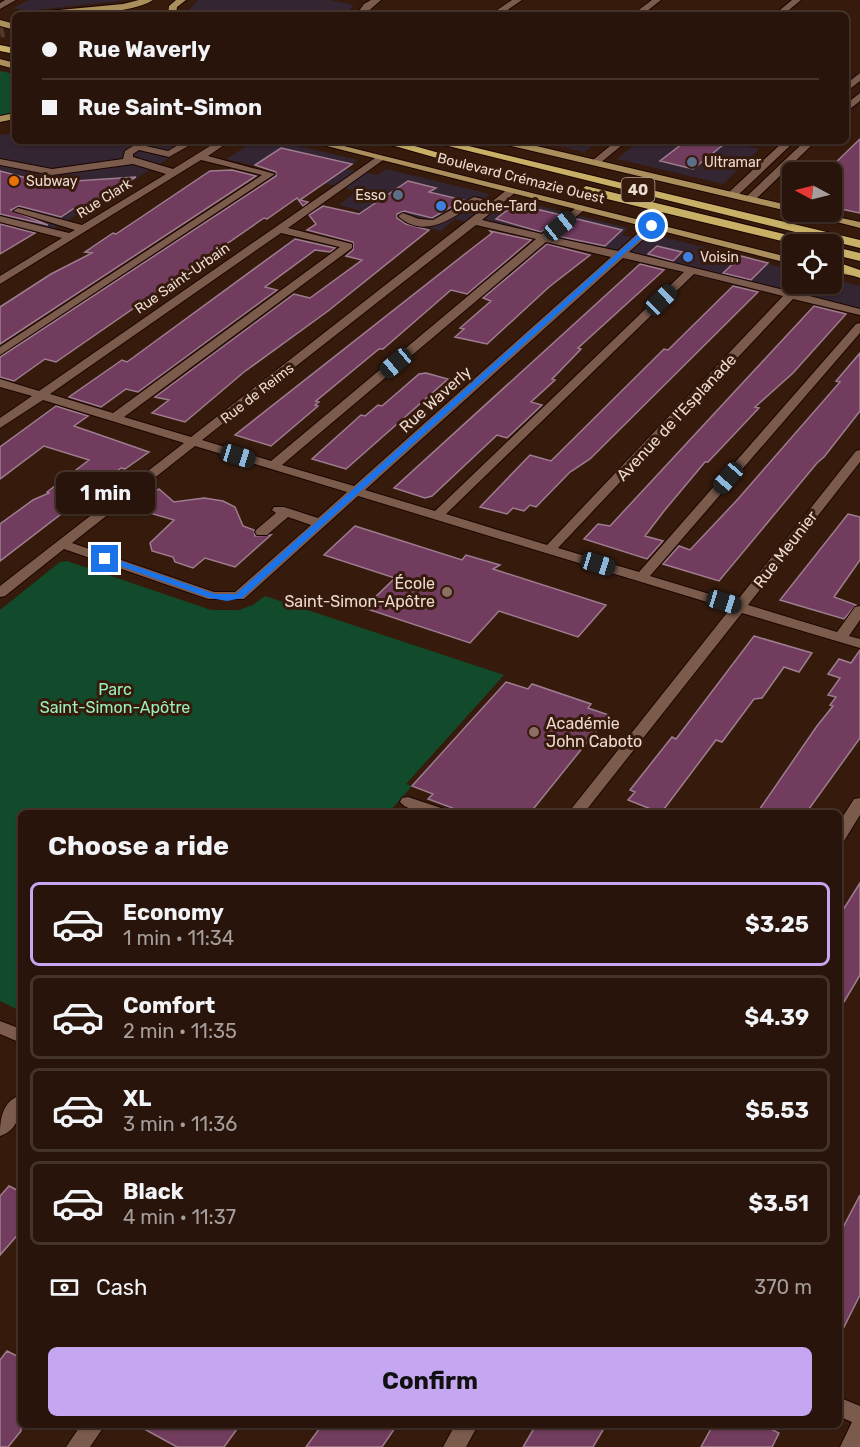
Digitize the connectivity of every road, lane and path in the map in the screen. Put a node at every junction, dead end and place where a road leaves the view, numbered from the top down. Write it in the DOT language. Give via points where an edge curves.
graph roads {
  1 [pos="12,0"];
  2 [pos="149,0"];
  3 [pos="156,0"];
  4 [pos="182,0"];
  5 [pos="377,0"];
  6 [pos="518,0"];
  7 [pos="657,0"];
  8 [pos="797,0"];
  9 [pos="0,6"];
  10 [pos="70,12"];
  11 [pos="128,12"];
  12 [pos="172,12"];
  13 [pos="363,12"];
  14 [pos="499,12"];
  15 [pos="640,12"];
  16 [pos="782,12"];
  17 [pos="860,76"];
  18 [pos="849,86"];
  19 [pos="860,96"];
  20 [pos="849,106"];
  21 [pos="142,144"];
  22 [pos="187,144"];
  23 [pos="220,144"];
  24 [pos="324,144"];
  25 [pos="396,144"];
  26 [pos="447,144"];
  27 [pos="516,144"];
  28 [pos="618,144"];
  29 [pos="787,144"];
  30 [pos="808,144"];
  31 [pos="137,147"];
  32 [pos="199,157"];
  33 [pos="381,158"];
  34 [pos="132,161"];
  35 [pos="0,162"];
  36 [pos="596,162"];
  37 [pos="174,173"];
  38 [pos="512,191"];
  39 [pos="732,195"];
  40 [pos="750,199"];
  41 [pos="478,200"];
  42 [pos="649,206"];
  43 [pos="782,207"];
  44 [pos="580,208"];
  45 [pos="18,211"];
  46 [pos="403,216"];
  47 [pos="0,219"];
  48 [pos="474,221"];
  49 [pos="842,221"];
  50 [pos="860,225"];
  51 [pos="652,226"];
  52 [pos="84,229"];
  53 [pos="279,229"];
  54 [pos="71,237"];
  55 [pos="545,238"];
  56 [pos="782,238"];
  57 [pos="860,241"];
  58 [pos="782,248"];
  59 [pos="842,253"];
  60 [pos="619,255"];
  61 [pos="860,257"];
  62 [pos="782,258"];
  63 [pos="842,268"];
  64 [pos="691,270"];
  65 [pos="842,271"];
  66 [pos="860,274"];
  67 [pos="0,281"];
  68 [pos="791,295"];
  69 [pos="860,312"];
  70 [pos="860,326"];
  71 [pos="0,352"];
  72 [pos="0,383"];
  73 [pos="40,396"];
  74 [pos="116,418"];
  75 [pos="0,424"];
  76 [pos="194,442"];
  77 [pos="860,454"];
  78 [pos="273,466"];
  79 [pos="358,492"];
  80 [pos="437,516"];
  81 [pos="322,524"];
  82 [pos="262,532"];
  83 [pos="63,544"];
  84 [pos="550,549"];
  85 [pos="642,577"];
  86 [pos="0,593"];
  87 [pos="740,607"];
  88 [pos="860,610"];
  89 [pos="840,638"];
  90 [pos="860,644"];
  91 [pos="408,802"];
  92 [pos="860,803"];
  93 [pos="430,810"];
  94 [pos="578,810"];
  95 [pos="842,831"];
  96 [pos="0,1027"];
  97 [pos="18,1035"];
  98 [pos="18,1106"];
  99 [pos="0,1130"];
  100 [pos="842,1408"];
  101 [pos="860,1416"];
  102 [pos="92,1428"];
  103 [pos="466,1428"];
  104 [pos="860,1428"];
  105 [pos="77,1447"];
  106 [pos="454,1447"];
  107 [pos="851,1447"];
  1 -- 9 [label="street"];
  2 -- 10 [label="main road" via="123,7"];
  3 -- 11 [label="main road" via="143,9"];
  4 -- 12 [label="main road" via="173,6"];
  5 -- 13 [label="street"];
  6 -- 14 [label="street"];
  7 -- 15 [label="street"];
  8 -- 16 [label="street"];
  17 -- 18 [label="street"];
  19 -- 20 [label="street"];
  21 -- 31 [label="street"];
  22 -- 31 [label="street" via="169,154"];
  23 -- 32 [label="street, Rue Clark"];
  24 -- 33 [label="main road, Boulevard Crémazie Ouest"];
  25 -- 42 [label="highway, 40"];
  26 -- 57 [label="highway, 40"];
  27 -- 36 [label="main road, Boulevard Crémazie Ouest"];
  28 -- 36 [label="street"];
  29 -- 39 [label="street"];
  30 -- 40 [label="street"];
  31 -- 34 [label="street" via="127,155"];
  32 -- 37 [label="street, Rue Clark"];
  32 -- 71 [label="street" via="270,174"];
  33 -- 38 [label="main road, Boulevard Crémazie Ouest"];
  33 -- 53 [label="street, Rue Saint-Urbain"];
  34 -- 35 [label="street" via="52,172"];
  34 -- 37 [label="street"];
  36 -- 39 [label="main road, Boulevard Crémazie Ouest"];
  37 -- 52 [label="street, Rue Clark"];
  38 -- 44 [label="main road, Boulevard Crémazie Ouest"];
  38 -- 48 [label="street, Rue de Reims"];
  39 -- 40 [label="main road, Boulevard Crémazie Ouest"];
  40 -- 43 [label="main road, Boulevard Crémazie Ouest"];
  41 -- 46 [label="street" via="434,225"];
  42 -- 56 [label="highway, 40"];
  42 -- 58 [label="highway"];
  44 -- 51 [label="main road, Boulevard Crémazie Ouest"];
  44 -- 55 [label="street"];
  45 -- 52 [label="street"];
  47 -- 54 [label="street"];
  48 -- 55 [label="street"];
  48 -- 76 [label="street, Rue de Reims"];
  49 -- 50 [label="main road"];
  51 -- 60 [label="street, Rue Waverly"];
  51 -- 62 [label="main road, Boulevard Crémazie Ouest"];
  52 -- 54 [label="street, Rue Clark"];
  53 -- 73 [label="street, Rue Saint-Urbain"];
  53 -- 74 [label="street" via="348,246"];
  54 -- 67 [label="street, Rue Clark"];
  55 -- 60 [label="street"];
  55 -- 78 [label="street"];
  59 -- 61 [label="highway"];
  60 -- 64 [label="street"];
  60 -- 79 [label="street, Rue Waverly"];
  63 -- 66 [label="highway"];
  64 -- 68 [label="street"];
  64 -- 80 [label="street"];
  65 -- 66 [label="main road"];
  68 -- 69 [label="street"];
  68 -- 84 [label="street, Avenue de l'Esplanade"];
  70 -- 85 [label="street"];
  72 -- 73 [label="street"];
  73 -- 74 [label="street"];
  73 -- 75 [label="street, Rue Saint-Urbain"];
  74 -- 76 [label="street"];
  76 -- 78 [label="street"];
  76 -- 83 [label="street, Rue de Reims"];
  77 -- 87 [label="street, Rue Meunier"];
  78 -- 79 [label="street"];
  79 -- 80 [label="street"];
  79 -- 81 [label="street, Rue Waverly"];
  80 -- 84 [label="street"];
  81 -- 82 [label="street" via="282,511"];
  81 -- 83 [label="street, Rue Waverly" via="239,596 227,598"];
  83 -- 86 [label="street, Rue de Reims"];
  84 -- 85 [label="street"];
  85 -- 87 [label="street"];
  87 -- 89 [label="street"];
  87 -- 94 [label="street, Rue Meunier"];
  88 -- 89 [label="street"];
  89 -- 90 [label="street"];
  91 -- 93 [label="street"];
  92 -- 95 [label="street"];
  96 -- 97 [label="street"];
  98 -- 99 [label="street"];
  100 -- 101 [label="street"];
  102 -- 105 [label="street"];
  103 -- 106 [label="street"];
  104 -- 107 [label="street"];
}
